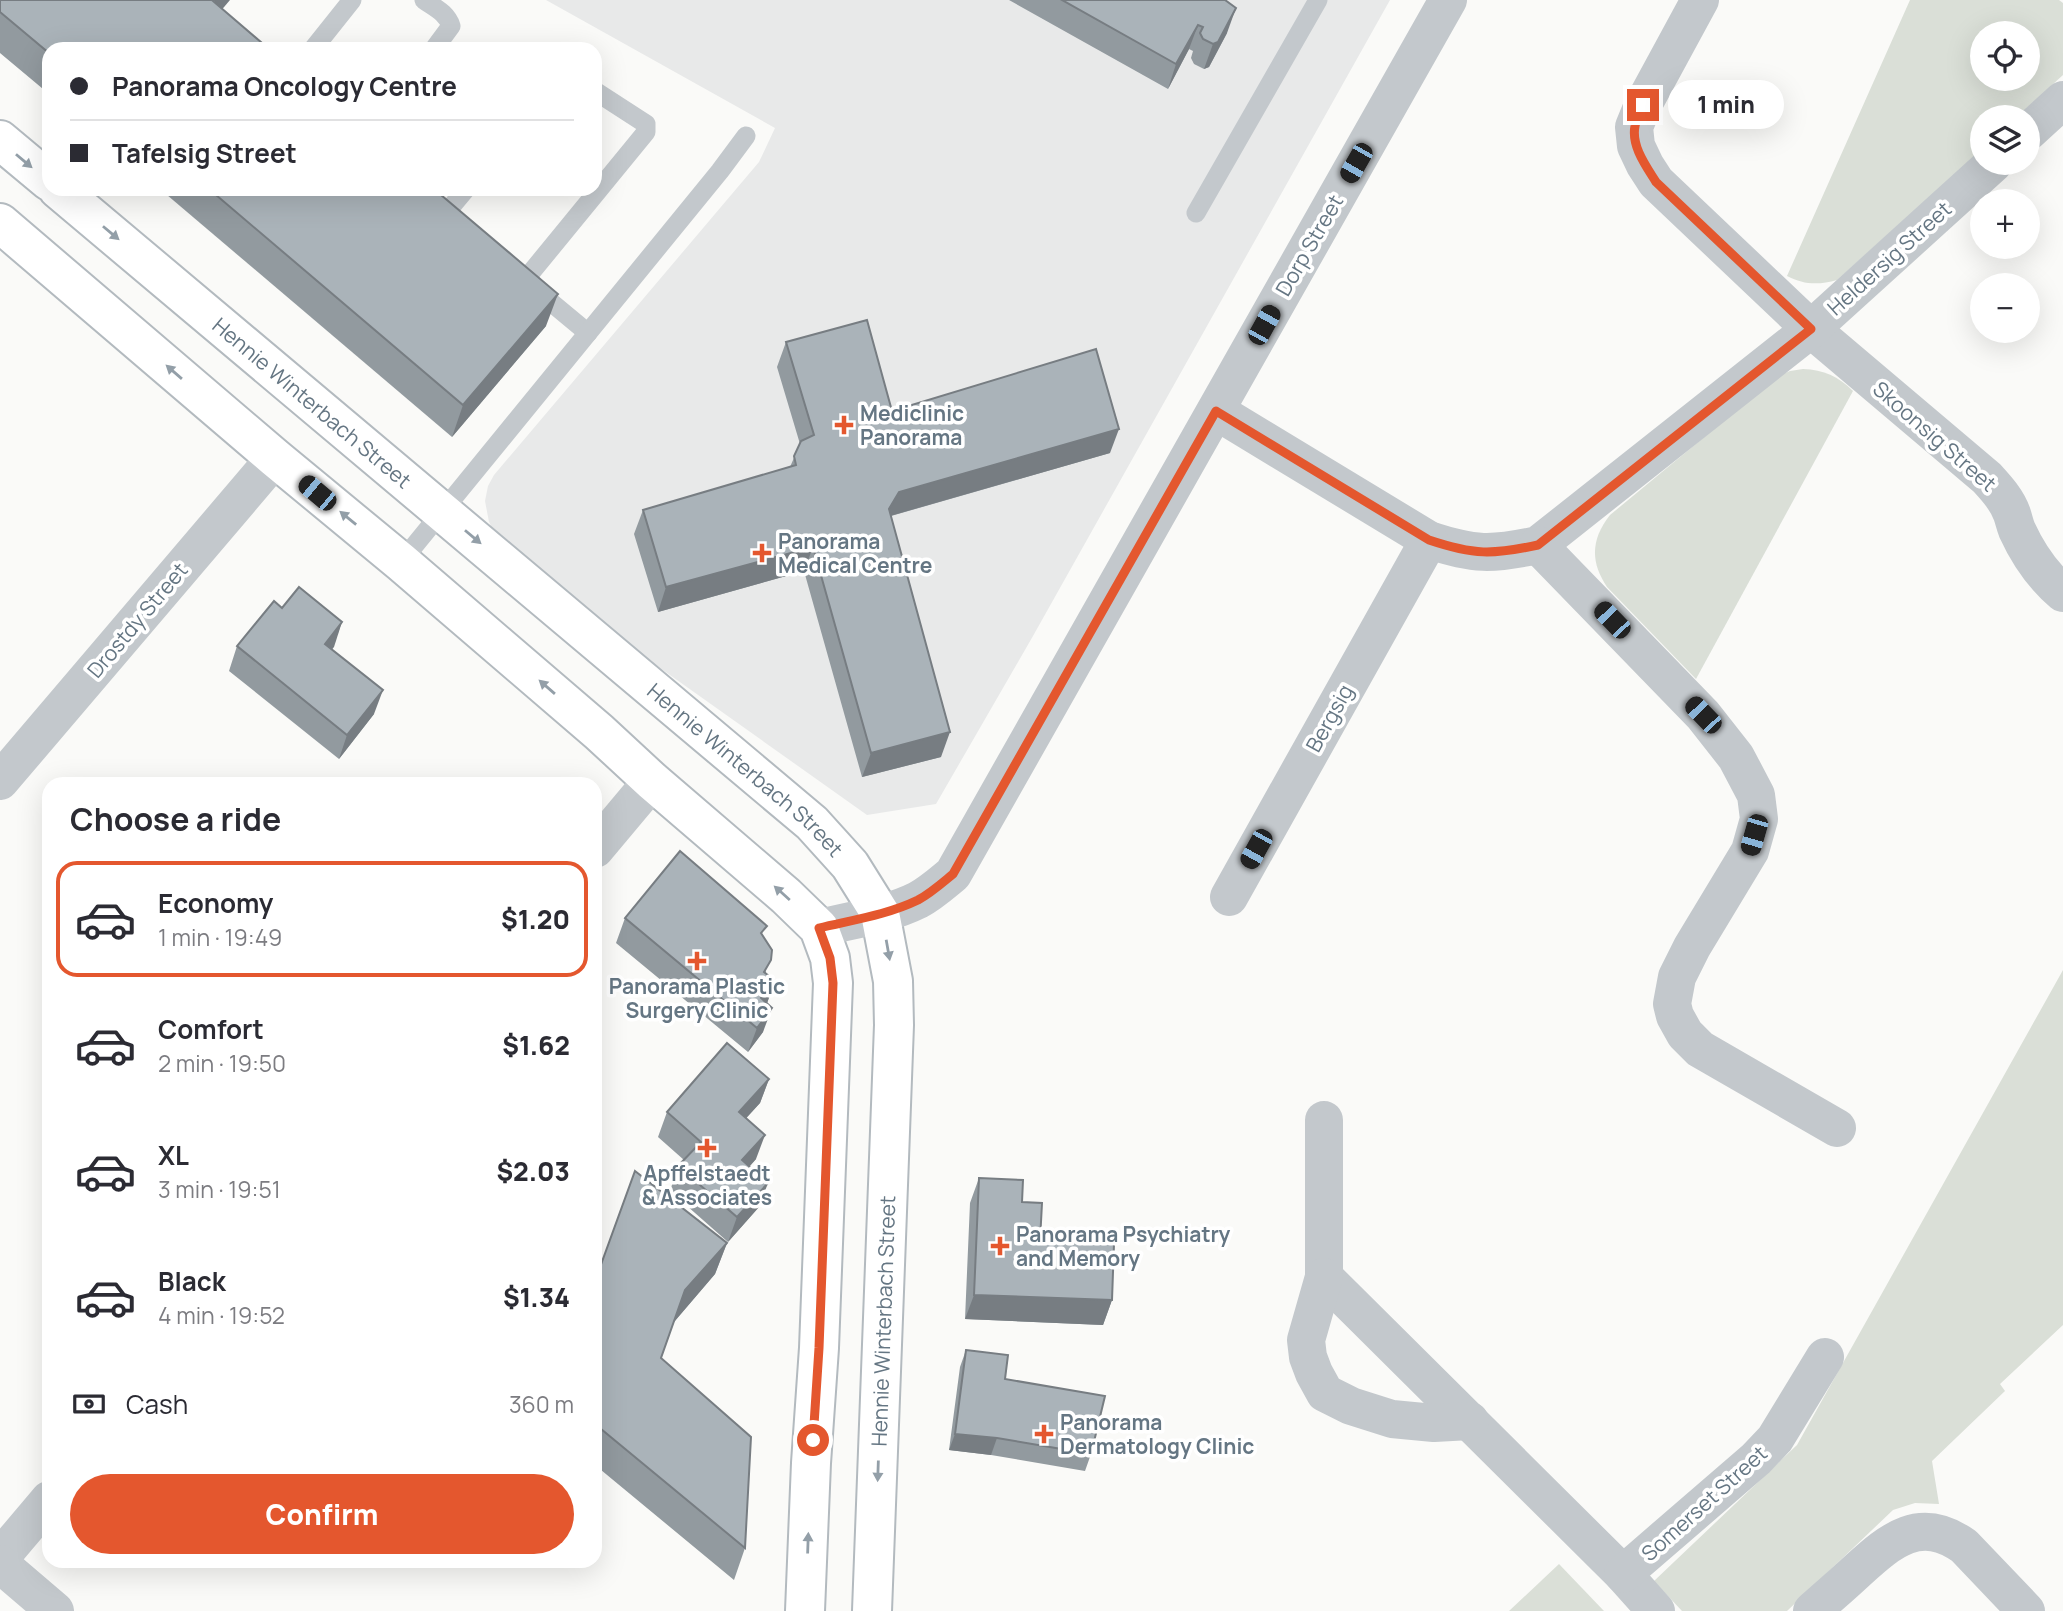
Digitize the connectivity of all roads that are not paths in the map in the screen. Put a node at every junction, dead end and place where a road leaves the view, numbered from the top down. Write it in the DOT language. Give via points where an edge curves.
graph roads {
  1 [pos="352,0"];
  2 [pos="424,0"];
  3 [pos="1318,0"];
  4 [pos="1448,0"];
  5 [pos="1700,0"];
  6 [pos="319,42"];
  7 [pos="440,42"];
  8 [pos="602,96"];
  9 [pos="2063,100"];
  10 [pos="2040,121"];
  11 [pos="746,135"];
  12 [pos="0,140"];
  13 [pos="42,175"];
  14 [pos="1981,175"];
  15 [pos="602,182"];
  16 [pos="66,196"];
  17 [pos="462,196"];
  18 [pos="590,196"];
  19 [pos="428,197"];
  20 [pos="1196,213"];
  21 [pos="0,223"];
  22 [pos="1811,329"];
  23 [pos="588,333"];
  24 [pos="1216,411"];
  25 [pos="275,458"];
  26 [pos="443,512"];
  27 [pos="1429,540"];
  28 [pos="1538,545"];
  29 [pos="401,562"];
  30 [pos="2063,593"];
  31 [pos="0,781"];
  32 [pos="652,781"];
  33 [pos="602,841"];
  34 [pos="1230,897"];
  35 [pos="880,914"];
  36 [pos="819,928"];
  37 [pos="1324,1120"];
  38 [pos="1836,1128"];
  39 [pos="1324,1277"];
  40 [pos="1825,1357"];
  41 [pos="1469,1421"];
  42 [pos="42,1508"];
  43 [pos="0,1558"];
  44 [pos="0,1564"];
  45 [pos="1623,1574"];
  46 [pos="55,1611"];
  47 [pos="805,1611"];
  48 [pos="872,1611"];
  49 [pos="1656,1611"];
  50 [pos="1812,1611"];
  51 [pos="2026,1611"];
  1 -- 6 [label="lane"];
  2 -- 7 [label="lane" via="450,22"];
  3 -- 20 [label="lane"];
  4 -- 24 [label="street, Dorp Street"];
  5 -- 22 [label="street, Skoonsig Street" via="1643,105 1634,127 1636,146 1656,182"];
  8 -- 15 [label="lane" via="646,124 646,132"];
  9 -- 10 [label="street"];
  11 -- 23 [label="lane"];
  12 -- 13 [label="street, one-way"];
  14 -- 22 [label="street, Heldersig Street"];
  16 -- 26 [label="street, Hennie Winterbach Street, one-way"];
  17 -- 19 [label="lane" via="451,217"];
  18 -- 23 [label="lane" via="519,276"];
  25 -- 21 [label="street, one-way"];
  22 -- 28 [label="street, Heldersig Street"];
  22 -- 30 [label="street, Skoonsig Street" via="1987,478 2008,505 2037,565"];
  23 -- 26 [label="lane"];
  24 -- 27 [label="street, Heldersig Street"];
  24 -- 35 [label="street, Dorp Street" via="953,874 918,900"];
  29 -- 25 [label="street, one-way"];
  25 -- 31 [label="street, Drostdy Street"];
  26 -- 29 [label="lane"];
  26 -- 35 [label="street, Hennie Winterbach Street, one-way" via="812,823 850,865"];
  27 -- 28 [label="street, Heldersig Street" via="1491,553"];
  27 -- 34 [label="street, Bergsig"];
  28 -- 38 [label="street" via="1703,715 1736,757 1756,795 1759,819 1750,851 1677,977 1672,1003 1675,1016 1700,1049"];
  32 -- 29 [label="street, one-way"];
  32 -- 33 [label="street"];
  36 -- 32 [label="street, one-way"];
  35 -- 36 [label="street, Dorp Street"];
  35 -- 48 [label="street, Hennie Winterbach Street, one-way" via="893,981 894,1025"];
  47 -- 36 [label="street, one-way" via="833,983"];
  37 -- 39 [label="street"];
  39 -- 41 [label="street, Somerset Street"];
  39 -- 41 [label="street" via="1306,1340 1308,1357 1325,1392 1350,1406 1392,1419"];
  40 -- 45 [label="street, Somerset Street" via="1775,1439"];
  41 -- 45 [label="street, Somerset Street"];
  42 -- 43 [label="street"];
  44 -- 46 [label="street"];
  45 -- 49 [label="street, Somerset Street"];
  50 -- 51 [label="street" via="1883,1547 1918,1532 1956,1540"];
}
